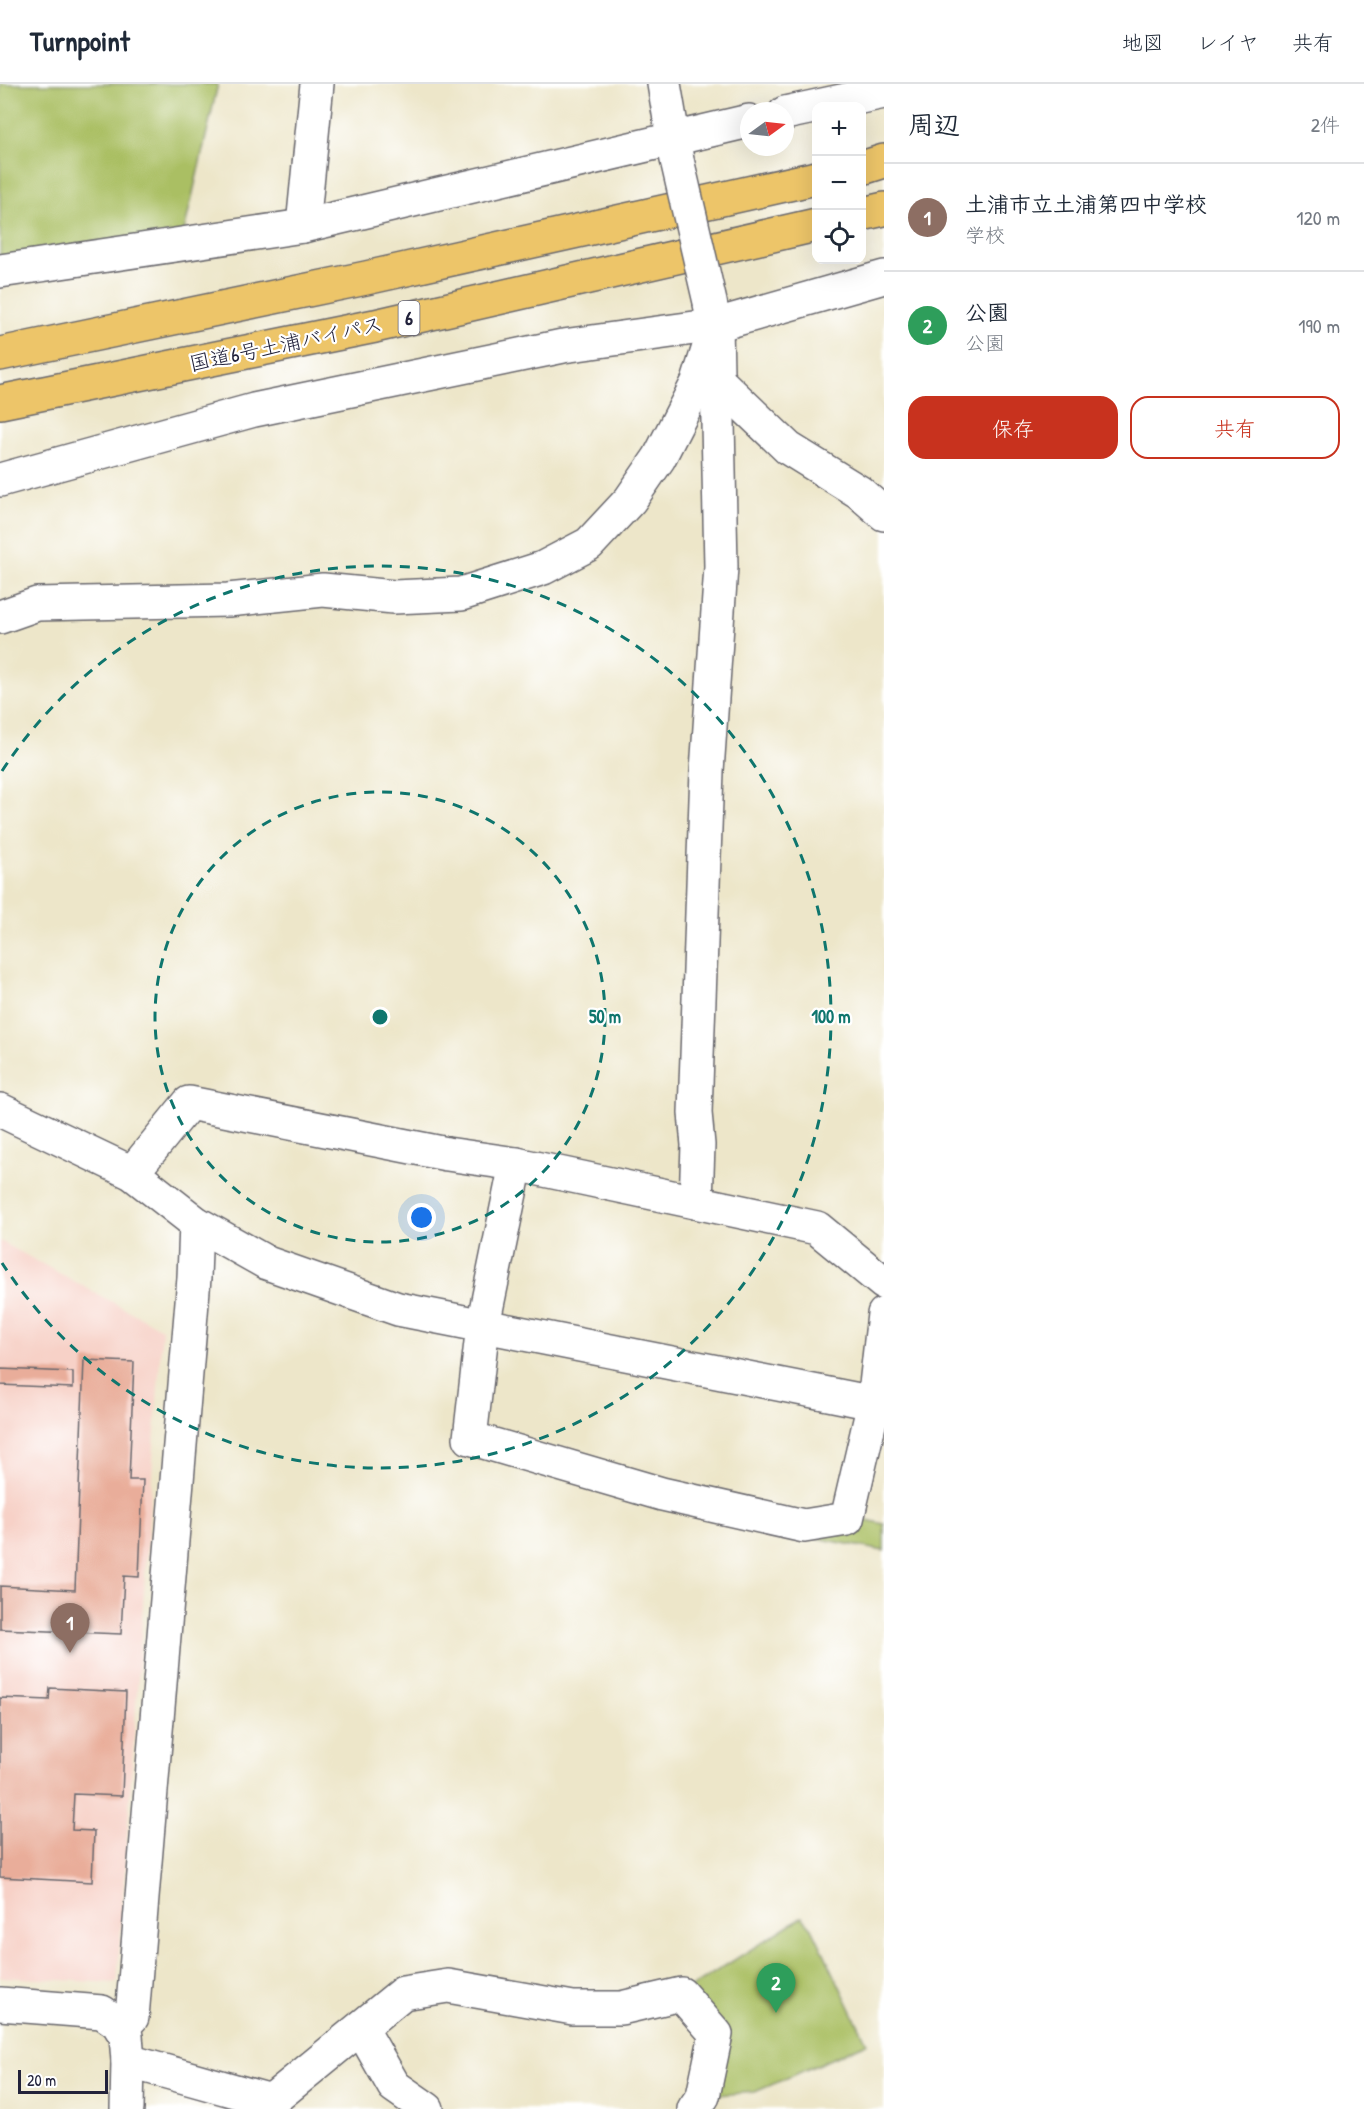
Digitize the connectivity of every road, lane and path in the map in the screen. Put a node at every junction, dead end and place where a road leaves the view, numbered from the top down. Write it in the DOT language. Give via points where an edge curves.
graph roads {
  1 [pos="317,84"];
  2 [pos="664,84"];
  3 [pos="884,92"];
  4 [pos="794,111"];
  5 [pos="740,125"];
  6 [pos="676,151"];
  7 [pos="884,161"];
  8 [pos="866,166"];
  9 [pos="812,179"];
  10 [pos="884,209"];
  11 [pos="866,213"];
  12 [pos="303,225"];
  13 [pos="812,226"];
  14 [pos="0,271"];
  15 [pos="884,277"];
  16 [pos="713,314"];
  17 [pos="0,354"];
  18 [pos="717,380"];
  19 [pos="0,402"];
  20 [pos="0,480"];
  21 [pos="884,514"];
  22 [pos="0,617"];
  23 [pos="0,1110"];
  24 [pos="516,1164"];
  25 [pos="132,1173"];
  26 [pos="696,1202"];
  27 [pos="196,1223"];
  28 [pos="884,1283"];
  29 [pos="884,1314"];
  30 [pos="483,1325"];
  31 [pos="879,1404"];
  32 [pos="0,2004"];
  33 [pos="121,2028"];
  34 [pos="362,2028"];
  35 [pos="128,2061"];
  36 [pos="127,2109"];
  37 [pos="427,2109"];
  38 [pos="694,2109"];
  1 -- 12 [label="street"];
  2 -- 6 [label="street"];
  3 -- 4 [label="street"];
  5 -- 6 [label="street"];
  6 -- 12 [label="street"];
  6 -- 16 [label="street, bridge"];
  7 -- 8 [label="highway"];
  9 -- 17 [label="highway, 6"];
  10 -- 11 [label="highway"];
  12 -- 14 [label="street"];
  13 -- 19 [label="highway, 国道6号土浦バイパス / 6" via="375,326"];
  15 -- 16 [label="street"];
  16 -- 18 [label="street"];
  16 -- 20 [label="street" via="254,410"];
  16 -- 22 [label="street" via="698,382 659,458 630,500 589,544 543,568 462,594 394,597 323,590 228,600 37,604"];
  18 -- 21 [label="street" via="788,448 859,492"];
  18 -- 26 [label="street" via="721,567 707,771 695,1113"];
  23 -- 25 [label="street"];
  24 -- 25 [label="street" via="189,1103"];
  24 -- 26 [label="street"];
  24 -- 30 [label="street"];
  25 -- 27 [label="street"];
  26 -- 28 [label="street" via="817,1228"];
  27 -- 30 [label="street" via="278,1267 398,1309"];
  27 -- 33 [label="street" via="134,2006 132,2016"];
  29 -- 31 [label="street"];
  30 -- 31 [label="street"];
  30 -- 31 [label="street" via="470,1438 662,1494 804,1526 847,1519"];
  32 -- 33 [label="street" via="102,2012"];
  33 -- 35 [label="street" via="126,2036"];
  34 -- 35 [label="street" via="271,2101"];
  34 -- 37 [label="street" via="394,2086"];
  34 -- 38 [label="street" via="403,1993 447,1986 573,2008 621,2008 681,1994 716,2034 703,2096"];
  35 -- 36 [label="street"];
}
